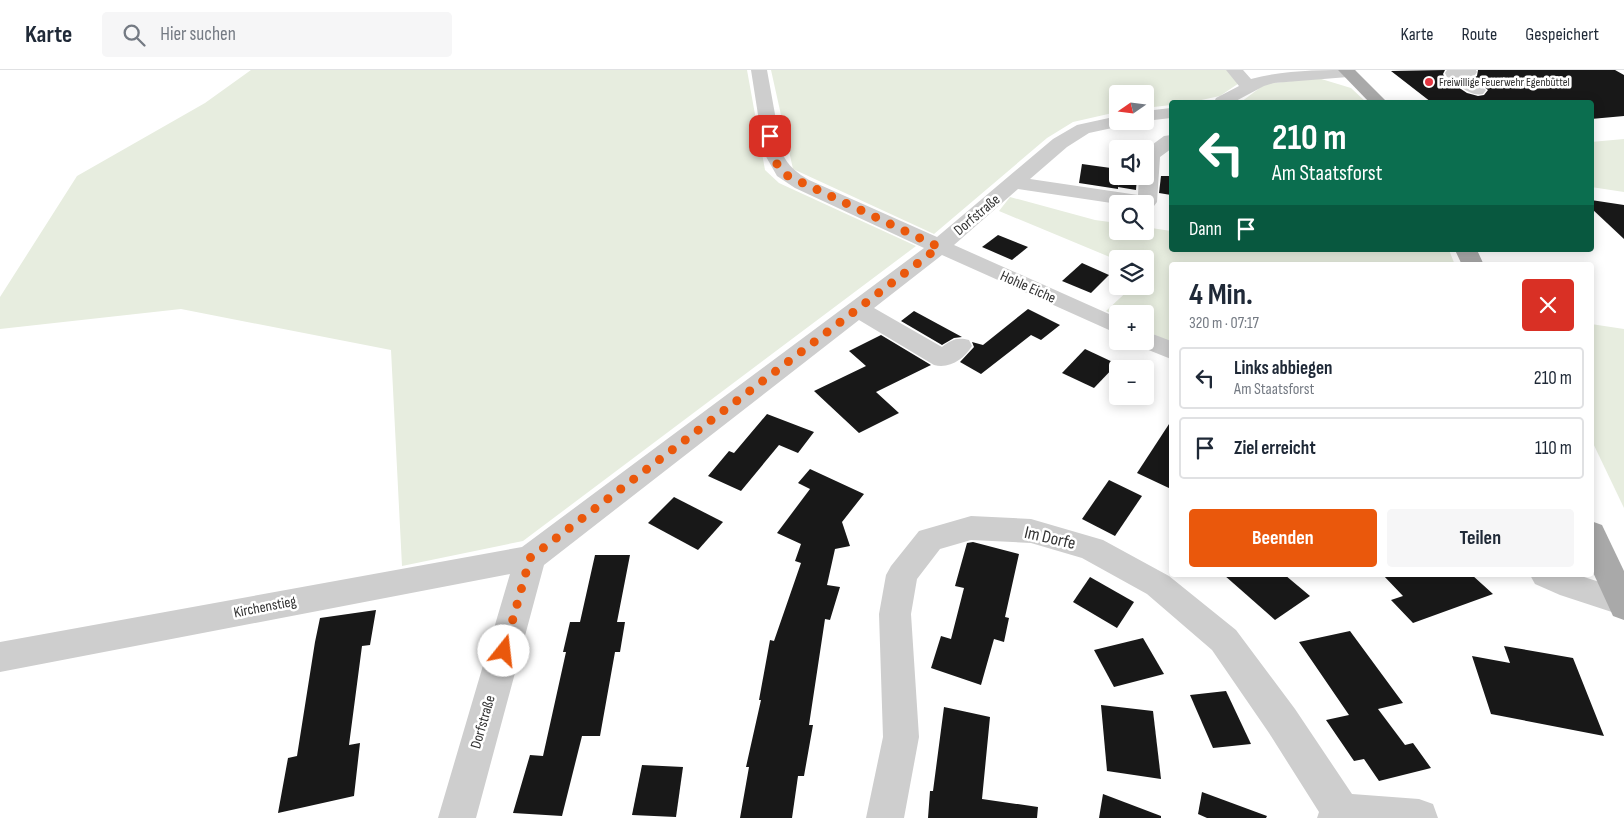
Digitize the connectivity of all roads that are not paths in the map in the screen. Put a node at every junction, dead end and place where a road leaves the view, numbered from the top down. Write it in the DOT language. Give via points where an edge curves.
graph roads {
  1 [pos="759,70"];
  2 [pos="1234,70"];
  3 [pos="1466,70"];
  4 [pos="1347,71"];
  5 [pos="1249,87"];
  6 [pos="1477,90"];
  7 [pos="1226,100"];
  8 [pos="1376,100"];
  9 [pos="1169,113"];
  10 [pos="1154,115"];
  11 [pos="1109,123"];
  12 [pos="1169,141"];
  13 [pos="1014,183"];
  14 [pos="939,247"];
  15 [pos="858,309"];
  16 [pos="1109,323"];
  17 [pos="1154,343"];
  18 [pos="960,346"];
  19 [pos="1169,350"];
  20 [pos="1594,540"];
  21 [pos="530,558"];
  22 [pos="1551,577"];
  23 [pos="1623,605"];
  24 [pos="0,657"];
  25 [pos="1339,815"];
  26 [pos="457,818"];
  27 [pos="885,818"];
  28 [pos="1418,818"];
  1 -- 14 [label="street, Hohle Eiche" via="772,153 786,175"];
  2 -- 5 [label="street"];
  3 -- 6 [label="street" via="1469,72 1453,73"];
  4 -- 5 [label="street" via="1274,78"];
  4 -- 8 [label="main road"];
  5 -- 7 [label="street"];
  9 -- 10 [label="street"];
  11 -- 13 [label="street, Dorfstraße" via="1083,129 1060,143"];
  12 -- 13 [label="street" via="1150,155 1147,202"];
  13 -- 14 [label="street, Dorfstraße"];
  14 -- 15 [label="street, Dorfstraße"];
  14 -- 16 [label="street, Hohle Eiche"];
  15 -- 18 [label="street" via="942,359"];
  15 -- 21 [label="street, Dorfstraße"];
  17 -- 19 [label="street"];
  20 -- 23 [label="main road"];
  21 -- 24 [label="street, Kirchenstieg"];
  21 -- 26 [label="street, Dorfstraße"];
  22 -- 23 [label="street"];
  25 -- 27 [label="street, Im Dorfe" via="1282,721 1224,640 1158,585 1092,549 1031,531 971,528 930,540 902,575 894,614 901,737"];
  25 -- 28 [label="street"];
}
